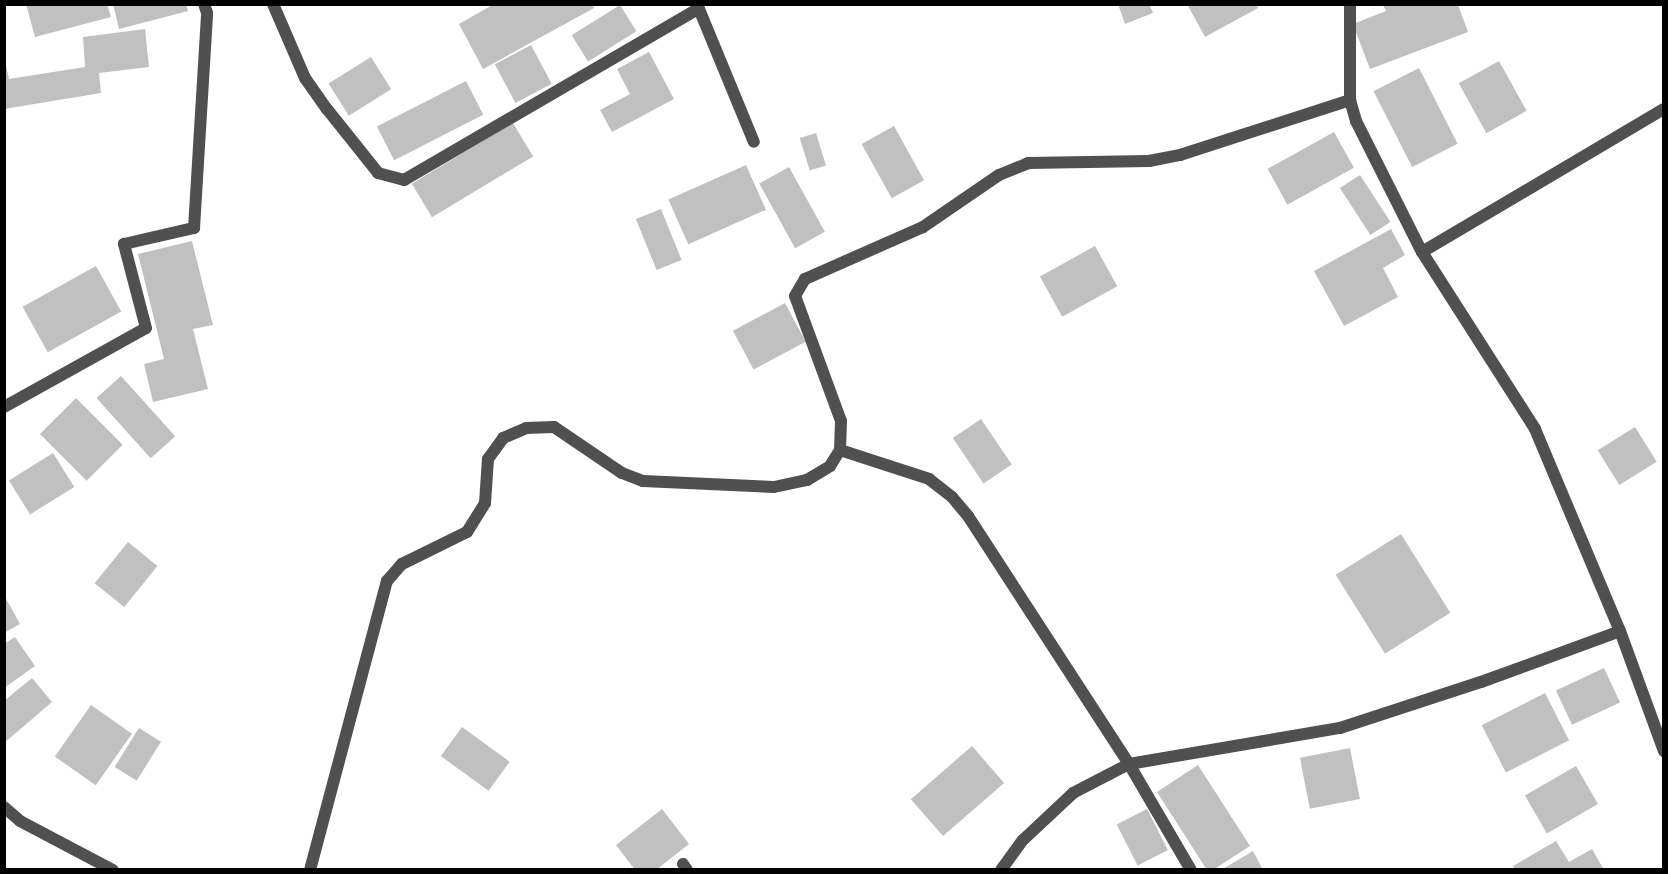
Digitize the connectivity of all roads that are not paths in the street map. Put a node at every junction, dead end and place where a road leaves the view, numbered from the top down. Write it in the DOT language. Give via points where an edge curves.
graph roads {
  1 [pos="273,4"];
  2 [pos="1350,4"];
  3 [pos="698,6"];
  4 [pos="208,7"];
  5 [pos="1350,100"];
  6 [pos="1664,109"];
  7 [pos="754,142"];
  8 [pos="1422,252"];
  9 [pos="4,407"];
  10 [pos="840,450"];
  11 [pos="1620,631"];
  12 [pos="1664,751"];
  13 [pos="1129,764"];
  14 [pos="4,807"];
  15 [pos="113,870"];
  16 [pos="310,870"];
  17 [pos="1001,870"];
  18 [pos="1191,870"];
  1 -- 3 [label="street" via="304,78 327,109 378,172 404,180"];
  2 -- 5 [label="street"];
  3 -- 7 [label="street"];
  4 -- 9 [label="street" via="194,228 124,244 146,328"];
  5 -- 8 [label="street" via="1356,121"];
  5 -- 10 [label="street" via="1180,155 1149,161 1028,163 999,175 923,227 806,279 795,296 841,421"];
  6 -- 8 [label="street"];
  8 -- 11 [label="street" via="1535,429"];
  10 -- 13 [label="street" via="929,479 952,497"];
  10 -- 16 [label="street" via="830,466 807,480 774,486 644,481 622,473 554,427 526,428 503,438 488,459 485,503 467,532 402,564 387,581"];
  11 -- 12 [label="street"];
  11 -- 13 [label="street" via="1340,728"];
  13 -- 17 [label="street" via="1073,793 1023,840"];
  13 -- 18 [label="street"];
  14 -- 15 [label="street" via="20,821"];
}
